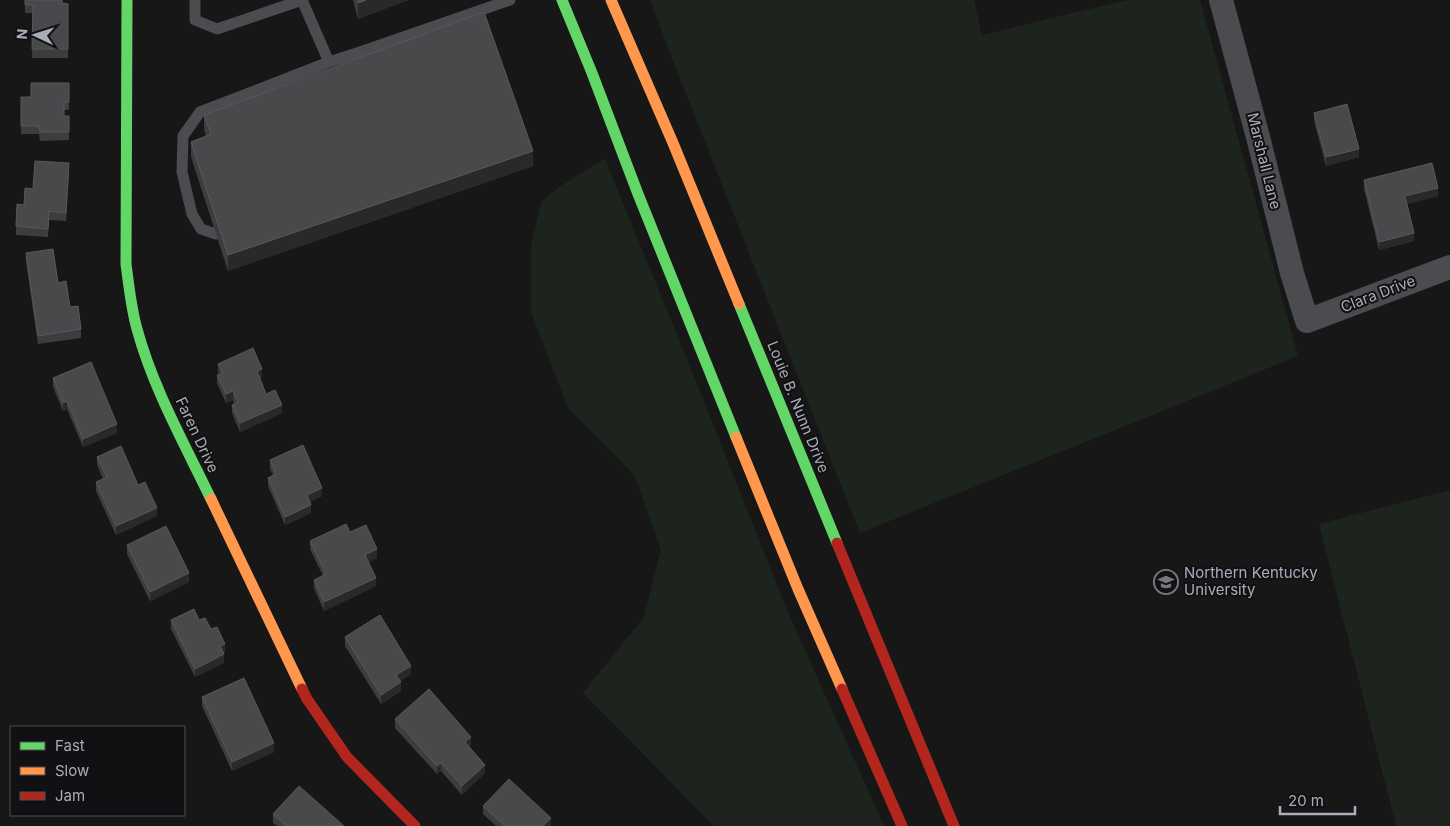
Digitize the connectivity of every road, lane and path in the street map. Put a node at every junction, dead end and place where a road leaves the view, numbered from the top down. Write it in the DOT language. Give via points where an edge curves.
graph roads {
  1 [pos="127,0"];
  2 [pos="195,0"];
  3 [pos="302,0"];
  4 [pos="510,0"];
  5 [pos="551,0"];
  6 [pos="611,0"];
  7 [pos="1221,0"];
  8 [pos="562,1"];
  9 [pos="329,62"];
  10 [pos="216,234"];
  11 [pos="1450,267"];
  12 [pos="1307,321"];
  13 [pos="415,826"];
  14 [pos="902,826"];
  15 [pos="954,826"];
  1 -- 13 [label="main road, Faren Drive" via="126,264 137,329 161,394 308,699 343,752"];
  2 -- 3 [label="lane" via="195,20 217,29"];
  3 -- 9 [label="lane"];
  4 -- 9 [label="lane"];
  5 -- 8 [label="lane"];
  6 -- 15 [label="main road, Louie B. Nunn Drive"];
  7 -- 12 [label="street, Marshall Lane"];
  8 -- 14 [label="main road" via="798,589"];
  9 -- 10 [label="lane" via="200,112 183,136 182,172 192,214 202,229"];
  11 -- 12 [label="street, Clara Drive"];
}
